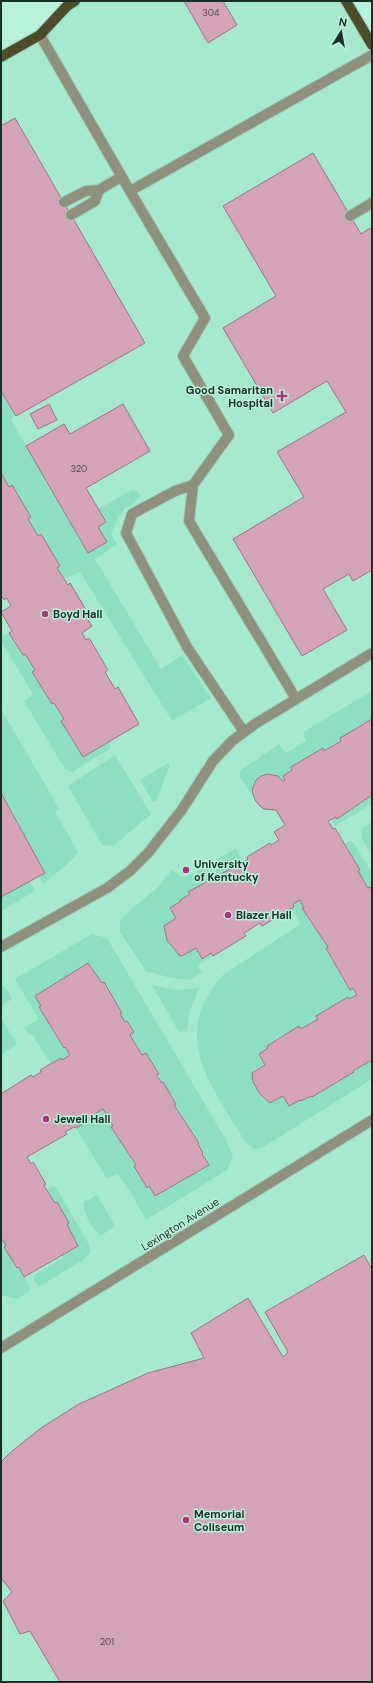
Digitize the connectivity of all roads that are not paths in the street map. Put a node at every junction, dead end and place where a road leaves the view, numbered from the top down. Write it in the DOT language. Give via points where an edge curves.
graph roads {
  1 [pos="75,1"];
  2 [pos="346,1"];
  3 [pos="40,35"];
  4 [pos="372,45"];
  5 [pos="372,55"];
  6 [pos="1,57"];
  7 [pos="121,177"];
  8 [pos="99,190"];
  9 [pos="130,191"];
  10 [pos="64,202"];
  11 [pos="372,203"];
  12 [pos="71,215"];
  13 [pos="350,216"];
  14 [pos="193,485"];
  15 [pos="372,653"];
  16 [pos="296,699"];
  17 [pos="244,732"];
  18 [pos="1,947"];
  19 [pos="372,1120"];
  20 [pos="1,1348"];
  1 -- 3 [label="main road"];
  2 -- 4 [label="main road"];
  3 -- 6 [label="main road"];
  3 -- 7 [label="street"];
  5 -- 9 [label="street"];
  7 -- 8 [label="street"];
  7 -- 9 [label="street"];
  8 -- 10 [label="street" via="86,191"];
  8 -- 12 [label="street" via="95,201"];
  9 -- 14 [label="street" via="205,318 183,356 229,435"];
  11 -- 13 [label="street"];
  14 -- 16 [label="street" via="189,521"];
  14 -- 17 [label="street" via="175,491 132,514 126,533 187,647"];
  15 -- 16 [label="street"];
  16 -- 17 [label="street"];
  17 -- 18 [label="street" via="213,761 181,811 148,853 130,871 107,888"];
  19 -- 20 [label="street, Lexington Avenue"];
}
